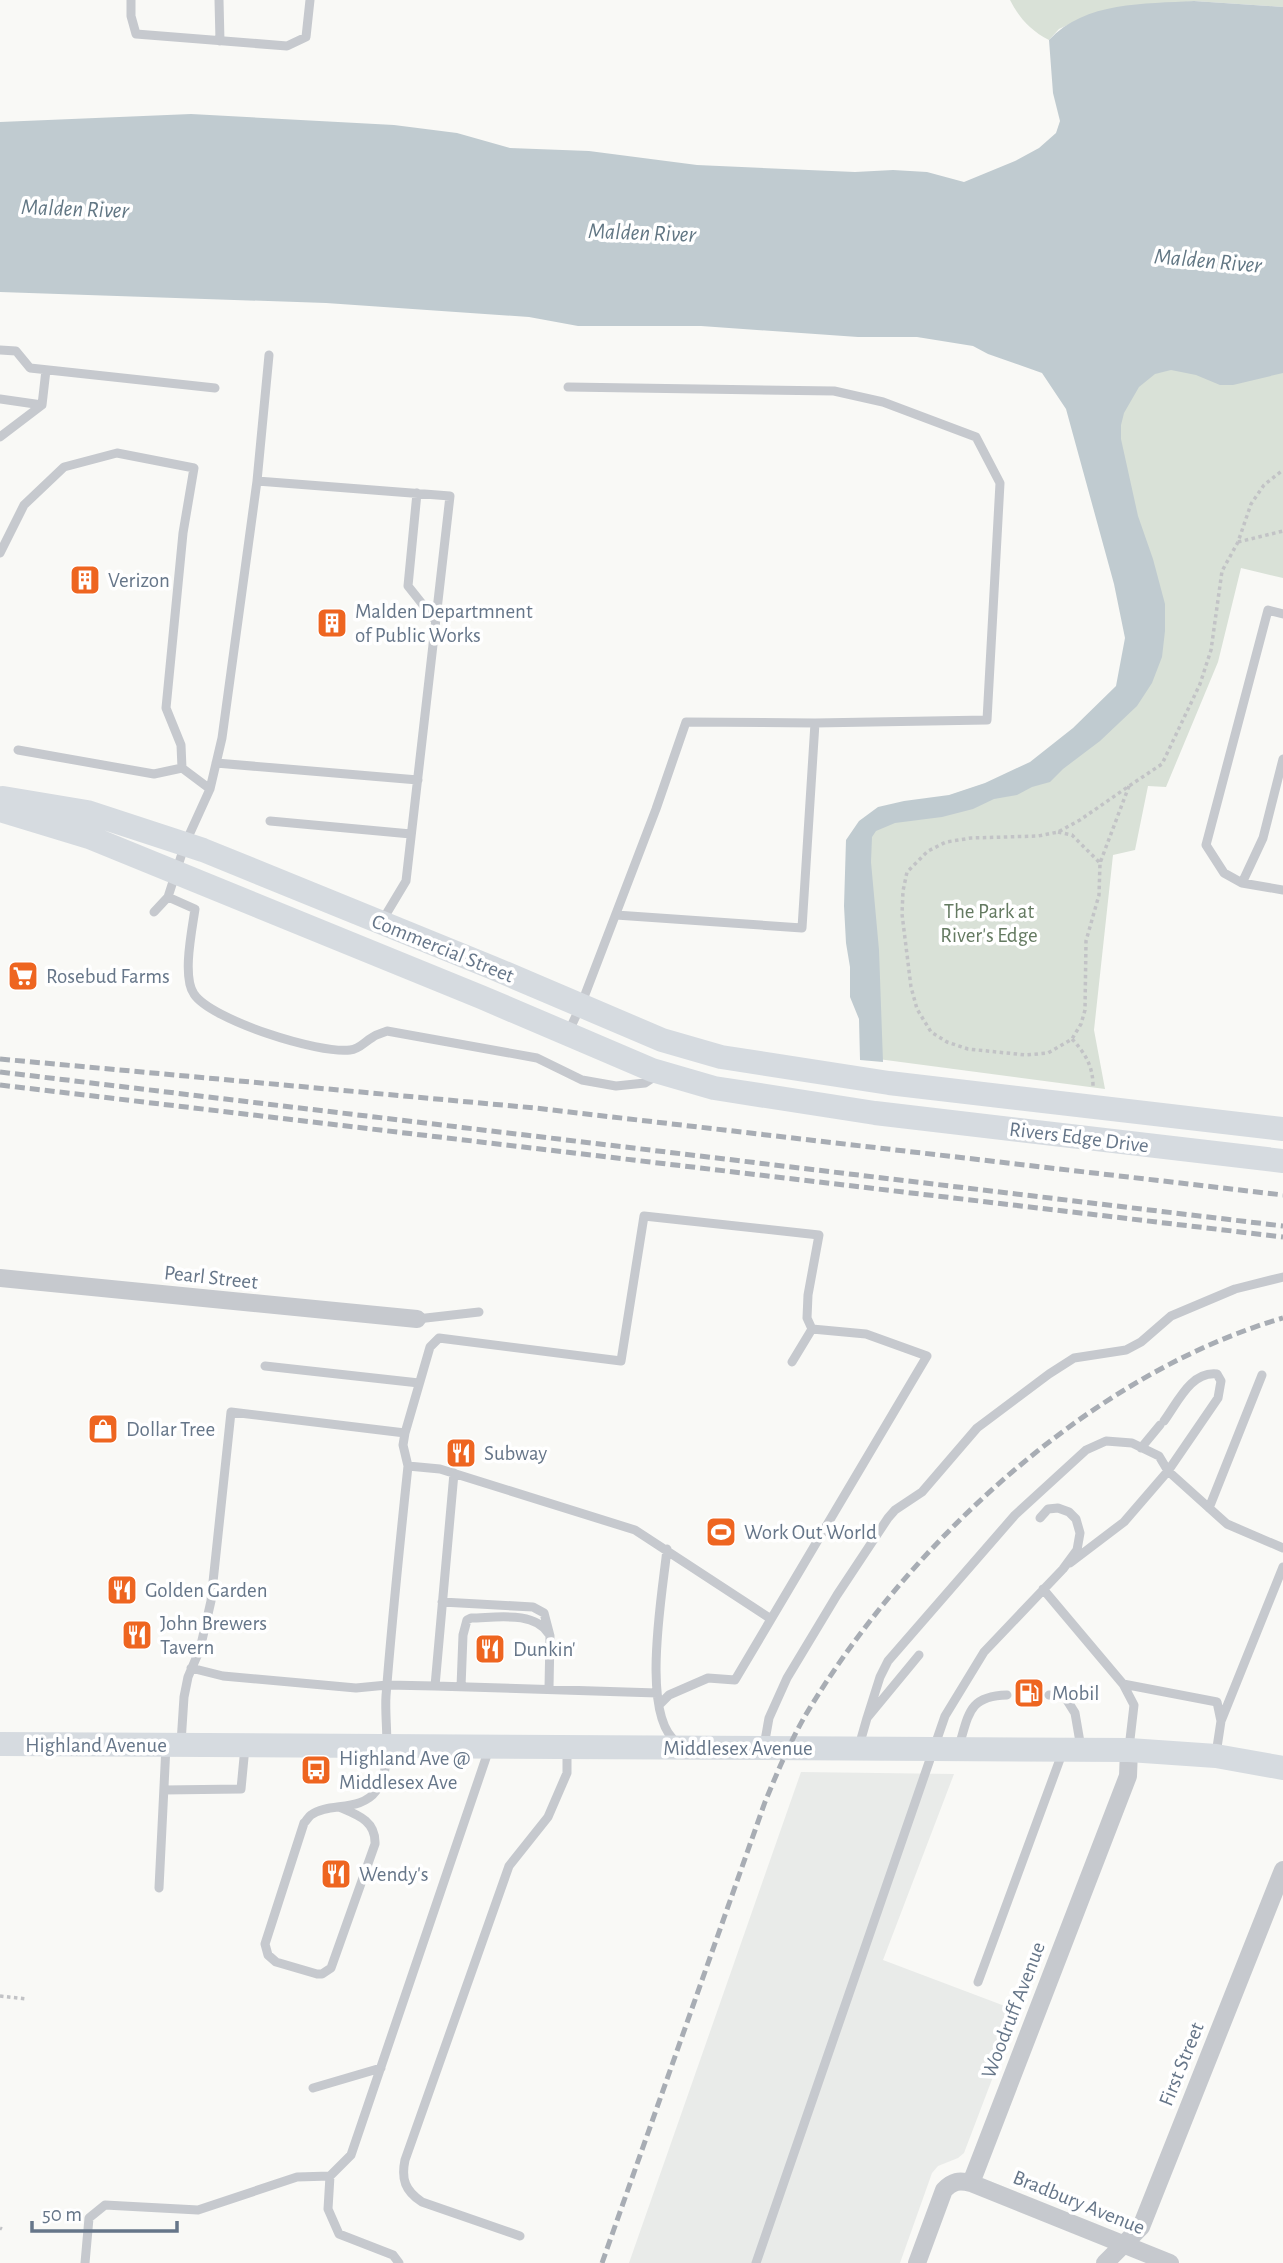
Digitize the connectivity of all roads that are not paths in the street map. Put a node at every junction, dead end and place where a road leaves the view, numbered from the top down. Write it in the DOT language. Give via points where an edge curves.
graph roads {
  1 [pos="131,0"];
  2 [pos="219,0"];
  3 [pos="310,0"];
  4 [pos="220,41"];
  5 [pos="0,350"];
  6 [pos="269,355"];
  7 [pos="46,370"];
  8 [pos="568,387"];
  9 [pos="215,388"];
  10 [pos="0,399"];
  11 [pos="42,405"];
  12 [pos="0,437"];
  13 [pos="257,481"];
  14 [pos="417,493"];
  15 [pos="0,554"];
  16 [pos="1283,614"];
  17 [pos="435,620"];
  18 [pos="816,723"];
  19 [pos="18,750"];
  20 [pos="1283,759"];
  21 [pos="216,763"];
  22 [pos="182,768"];
  23 [pos="418,780"];
  24 [pos="210,789"];
  25 [pos="0,797"];
  26 [pos="0,810"];
  27 [pos="270,821"];
  28 [pos="411,834"];
  29 [pos="186,844"];
  30 [pos="176,874"];
  31 [pos="1242,883"];
  32 [pos="1283,890"];
  33 [pos="168,897"];
  34 [pos="154,912"];
  35 [pos="616,915"];
  36 [pos="381,922"];
  37 [pos="582,1005"];
  38 [pos="568,1034"];
  39 [pos="660,1073"];
  40 [pos="889,1083"];
  41 [pos="875,1113"];
  42 [pos="1283,1129"];
  43 [pos="1283,1161"];
  44 [pos="1283,1277"];
  45 [pos="0,1278"];
  46 [pos="479,1312"];
  47 [pos="417,1319"];
  48 [pos="812,1329"];
  49 [pos="792,1362"];
  50 [pos="265,1366"];
  51 [pos="1262,1375"];
  52 [pos="419,1383"];
  53 [pos="405,1433"];
  54 [pos="1142,1448"];
  55 [pos="408,1466"];
  56 [pos="1168,1471"];
  57 [pos="454,1474"];
  58 [pos="1209,1508"];
  59 [pos="1040,1518"];
  60 [pos="1283,1548"];
  61 [pos="667,1549"];
  62 [pos="1283,1567"];
  63 [pos="1063,1569"];
  64 [pos="1043,1589"];
  65 [pos="442,1602"];
  66 [pos="771,1619"];
  67 [pos="550,1636"];
  68 [pos="919,1655"];
  69 [pos="191,1668"];
  70 [pos="1123,1684"];
  71 [pos="387,1685"];
  72 [pos="435,1686"];
  73 [pos="461,1687"];
  74 [pos="549,1688"];
  75 [pos="657,1693"];
  76 [pos="1007,1695"];
  77 [pos="1049,1695"];
  78 [pos="660,1704"];
  79 [pos="867,1718"];
  80 [pos="1222,1721"];
  81 [pos="0,1744"];
  82 [pos="179,1745"];
  83 [pos="245,1745"];
  84 [pos="692,1747"];
  85 [pos="764,1747"];
  86 [pos="489,1748"];
  87 [pos="567,1748"];
  88 [pos="858,1749"];
  89 [pos="1072,1750"];
  90 [pos="1129,1750"];
  91 [pos="946,1751"];
  92 [pos="1216,1756"];
  93 [pos="385,1757"];
  94 [pos="1283,1768"];
  95 [pos="164,1790"];
  96 [pos="339,1807"];
  97 [pos="1283,1870"];
  98 [pos="159,1888"];
  99 [pos="978,1982"];
  100 [pos="381,2068"];
  101 [pos="313,2088"];
  102 [pos="330,2176"];
  103 [pos="971,2183"];
  104 [pos="520,2236"];
  105 [pos="1124,2245"];
  106 [pos="85,2263"];
  107 [pos="399,2263"];
  108 [pos="756,2263"];
  109 [pos="917,2263"];
  110 [pos="1105,2263"];
  111 [pos="1170,2263"];
  1 -- 4 [label="lane" via="136,34"];
  2 -- 4 [label="lane"];
  3 -- 4 [label="lane" via="306,37 287,46"];
  5 -- 7 [label="lane" via="16,351 30,368"];
  6 -- 13 [label="lane"];
  7 -- 9 [label="lane"];
  7 -- 11 [label="lane"];
  8 -- 18 [label="lane" via="834,391 883,402 976,437 1000,483 987,720"];
  10 -- 11 [label="lane"];
  11 -- 12 [label="lane"];
  13 -- 14 [label="lane"];
  13 -- 21 [label="lane"];
  14 -- 17 [label="lane" via="408,586"];
  14 -- 17 [label="lane" via="450,496"];
  15 -- 22 [label="lane" via="24,505 64,467 117,453 194,468 166,708 181,745"];
  16 -- 31 [label="lane" via="1268,610 1206,845 1224,873"];
  17 -- 23 [label="lane"];
  18 -- 35 [label="lane" via="686,722"];
  18 -- 35 [label="lane" via="802,928"];
  19 -- 22 [label="lane" via="154,774"];
  20 -- 31 [label="lane" via="1263,838"];
  21 -- 23 [label="lane"];
  21 -- 24 [label="lane"];
  22 -- 24 [label="lane"];
  23 -- 28 [label="lane"];
  24 -- 29 [label="lane"];
  25 -- 29 [label="main road, Commercial Street" via="87,812"];
  26 -- 30 [label="main road, Commercial Street" via="89,837"];
  27 -- 28 [label="lane"];
  28 -- 36 [label="lane" via="406,881"];
  29 -- 30 [label="lane"];
  29 -- 36 [label="main road, Commercial Street"];
  30 -- 33 [label="lane"];
  30 -- 38 [label="main road, Commercial Street"];
  31 -- 32 [label="lane"];
  33 -- 34 [label="lane"];
  33 -- 39 [label="lane" via="195,909 189,980 194,994 251,1028 331,1050 363,1046 387,1031 537,1058 582,1080 616,1086 645,1083"];
  35 -- 37 [label="lane"];
  36 -- 37 [label="main road, Commercial Street"];
  37 -- 38 [label="lane"];
  37 -- 40 [label="main road, Commercial Street" via="662,1040 721,1057"];
  38 -- 39 [label="main road, Commercial Street"];
  39 -- 41 [label="main road, Commercial Street" via="714,1088"];
  40 -- 42 [label="main road, Rivers Edge Drive"];
  41 -- 43 [label="main road, Rivers Edge Drive"];
  44 -- 85 [label="lane" via="1235,1289 1171,1316 1126,1350 1074,1358 977,1428 922,1492 888,1518 787,1678 769,1718"];
  45 -- 47 [label="street, Pearl Street"];
  46 -- 47 [label="lane"];
  48 -- 49 [label="lane"];
  48 -- 52 [label="lane" via="807,1318 808,1295 819,1235 644,1216 621,1361 439,1338 430,1347"];
  48 -- 66 [label="lane" via="866,1334 927,1356"];
  50 -- 52 [label="lane"];
  51 -- 58 [label="lane"];
  52 -- 53 [label="lane"];
  53 -- 55 [label="lane"];
  53 -- 69 [label="lane" via="231,1412 211,1601"];
  54 -- 56 [label="lane" via="1159,1456"];
  54 -- 56 [label="lane" via="1195,1379 1217,1374 1221,1381 1218,1398"];
  54 -- 79 [label="lane" via="1106,1441 1086,1450 1015,1515 888,1661"];
  55 -- 57 [label="lane"];
  55 -- 71 [label="lane"];
  56 -- 58 [label="lane"];
  56 -- 63 [label="lane" via="1124,1522"];
  57 -- 61 [label="lane" via="616,1522"];
  57 -- 65 [label="lane"];
  58 -- 60 [label="lane" via="1227,1524"];
  59 -- 63 [label="lane" via="1048,1509 1058,1508 1076,1519 1080,1533 1077,1550"];
  61 -- 66 [label="lane"];
  61 -- 75 [label="lane" via="654,1681"];
  62 -- 80 [label="lane"];
  63 -- 64 [label="lane"];
  64 -- 70 [label="lane"];
  64 -- 91 [label="lane" via="984,1652 945,1716"];
  65 -- 67 [label="lane" via="537,1608 544,1613"];
  65 -- 72 [label="lane"];
  66 -- 78 [label="lane" via="735,1680 708,1678 669,1695"];
  67 -- 73 [label="lane" via="529,1619 471,1618 464,1625"];
  67 -- 74 [label="lane"];
  68 -- 79 [label="lane"];
  69 -- 71 [label="lane" via="223,1676 356,1688"];
  69 -- 82 [label="lane"];
  70 -- 80 [label="lane" via="1212,1700 1217,1702"];
  70 -- 90 [label="lane" via="1134,1705"];
  71 -- 72 [label="lane"];
  71 -- 93 [label="lane"];
  72 -- 73 [label="lane"];
  73 -- 74 [label="lane"];
  74 -- 75 [label="lane"];
  75 -- 78 [label="lane"];
  76 -- 91 [label="lane" via="978,1700"];
  77 -- 89 [label="lane" via="1065,1698 1075,1713"];
  78 -- 84 [label="lane" via="669,1736"];
  79 -- 88 [label="lane"];
  80 -- 92 [label="lane"];
  81 -- 82 [label="main road, Highland Avenue"];
  82 -- 83 [label="main road, Middlesex Avenue"];
  82 -- 95 [label="lane"];
  83 -- 93 [label="main road, Middlesex Avenue"];
  83 -- 95 [label="lane" via="241,1789"];
  84 -- 85 [label="main road, Middlesex Avenue"];
  84 -- 87 [label="main road, Middlesex Avenue"];
  85 -- 88 [label="main road, Middlesex Avenue"];
  86 -- 87 [label="main road, Middlesex Avenue"];
  86 -- 93 [label="main road, Middlesex Avenue"];
  86 -- 100 [label="lane"];
  87 -- 104 [label="lane" via="567,1773 548,1817 509,1866 402,2175 413,2196 422,2202"];
  88 -- 91 [label="main road, Middlesex Avenue"];
  89 -- 90 [label="main road, Middlesex Avenue"];
  89 -- 91 [label="main road, Middlesex Avenue"];
  89 -- 99 [label="lane"];
  90 -- 92 [label="main road, Middlesex Avenue"];
  90 -- 103 [label="street, Woodruff Avenue" via="1128,1776"];
  91 -- 108 [label="lane"];
  92 -- 94 [label="main road, Middlesex Avenue"];
  93 -- 96 [label="lane" via="375,1792"];
  95 -- 98 [label="lane"];
  96 -- 96 [label="lane" via="311,1815 304,1823 265,1944 271,1959 311,1973 331,1968 375,1844 369,1822"];
  97 -- 105 [label="street, First Street" via="1141,2227"];
  100 -- 101 [label="lane"];
  100 -- 102 [label="lane" via="351,2155"];
  102 -- 106 [label="lane" via="297,2177 198,2210 105,2205 89,2218"];
  102 -- 107 [label="lane" via="328,2209 339,2234 393,2255"];
  103 -- 105 [label="street, Bradbury Avenue"];
  103 -- 109 [label="street" via="960,2180 944,2190"];
  105 -- 110 [label="street, First Street"];
  105 -- 111 [label="street, Bradbury Avenue"];
}
